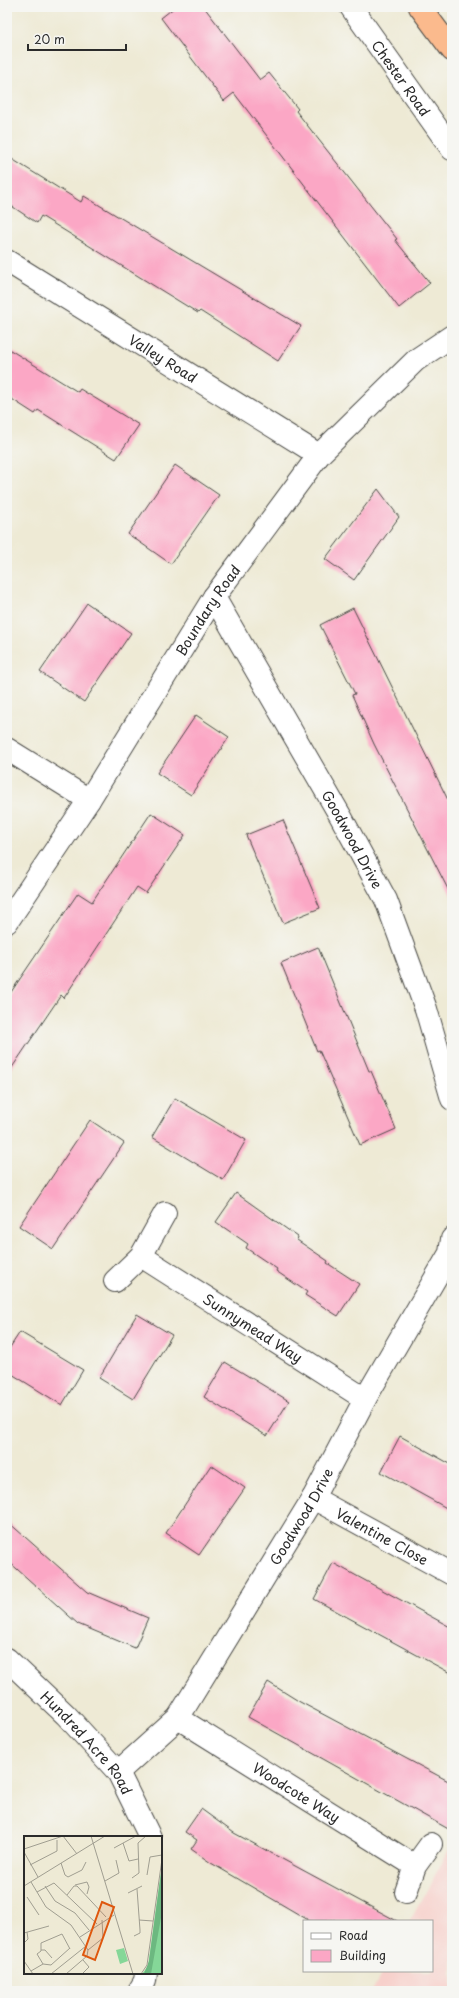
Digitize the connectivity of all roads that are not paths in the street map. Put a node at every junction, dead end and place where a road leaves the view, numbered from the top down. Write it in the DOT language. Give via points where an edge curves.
graph roads {
  1 [pos="352,7"];
  2 [pos="420,7"];
  3 [pos="452,50"];
  4 [pos="452,149"];
  5 [pos="7,261"];
  6 [pos="452,336"];
  7 [pos="319,455"];
  8 [pos="214,597"];
  9 [pos="7,749"];
  10 [pos="89,800"];
  11 [pos="7,922"];
  12 [pos="452,1099"];
  13 [pos="165,1213"];
  14 [pos="451,1249"];
  15 [pos="141,1256"];
  16 [pos="115,1281"];
  17 [pos="365,1399"];
  18 [pos="312,1498"];
  19 [pos="452,1574"];
  20 [pos="7,1659"];
  21 [pos="178,1718"];
  22 [pos="118,1772"];
  23 [pos="150,1836"];
  24 [pos="431,1844"];
  25 [pos="415,1866"];
  26 [pos="406,1892"];
  27 [pos="146,1974"];
  28 [pos="139,1991"];
  1 -- 4 [label="street, Chester Road"];
  2 -- 3 [label="highway"];
  5 -- 7 [label="street, Valley Road"];
  6 -- 7 [label="street, Boundary Road" via="416,360"];
  7 -- 8 [label="street, Boundary Road"];
  8 -- 10 [label="street, Boundary Road"];
  8 -- 12 [label="street, Goodwood Drive" via="386,900 426,1009"];
  9 -- 10 [label="street"];
  10 -- 11 [label="street, Boundary Road"];
  13 -- 15 [label="street"];
  14 -- 17 [label="street, Goodwood Drive"];
  15 -- 16 [label="street"];
  15 -- 17 [label="street, Sunnymead Way"];
  17 -- 18 [label="street, Goodwood Drive"];
  18 -- 19 [label="street, Valentine Close"];
  18 -- 21 [label="street, Goodwood Drive"];
  20 -- 22 [label="street, Hundred Acre Road" via="66,1715"];
  21 -- 22 [label="street, Goodwood Drive"];
  21 -- 25 [label="street, Woodcote Way"];
  22 -- 23 [label="street, Hundred Acre Road"];
  24 -- 25 [label="street"];
  25 -- 26 [label="street"];
  27 -- 28 [label="street"];
}
